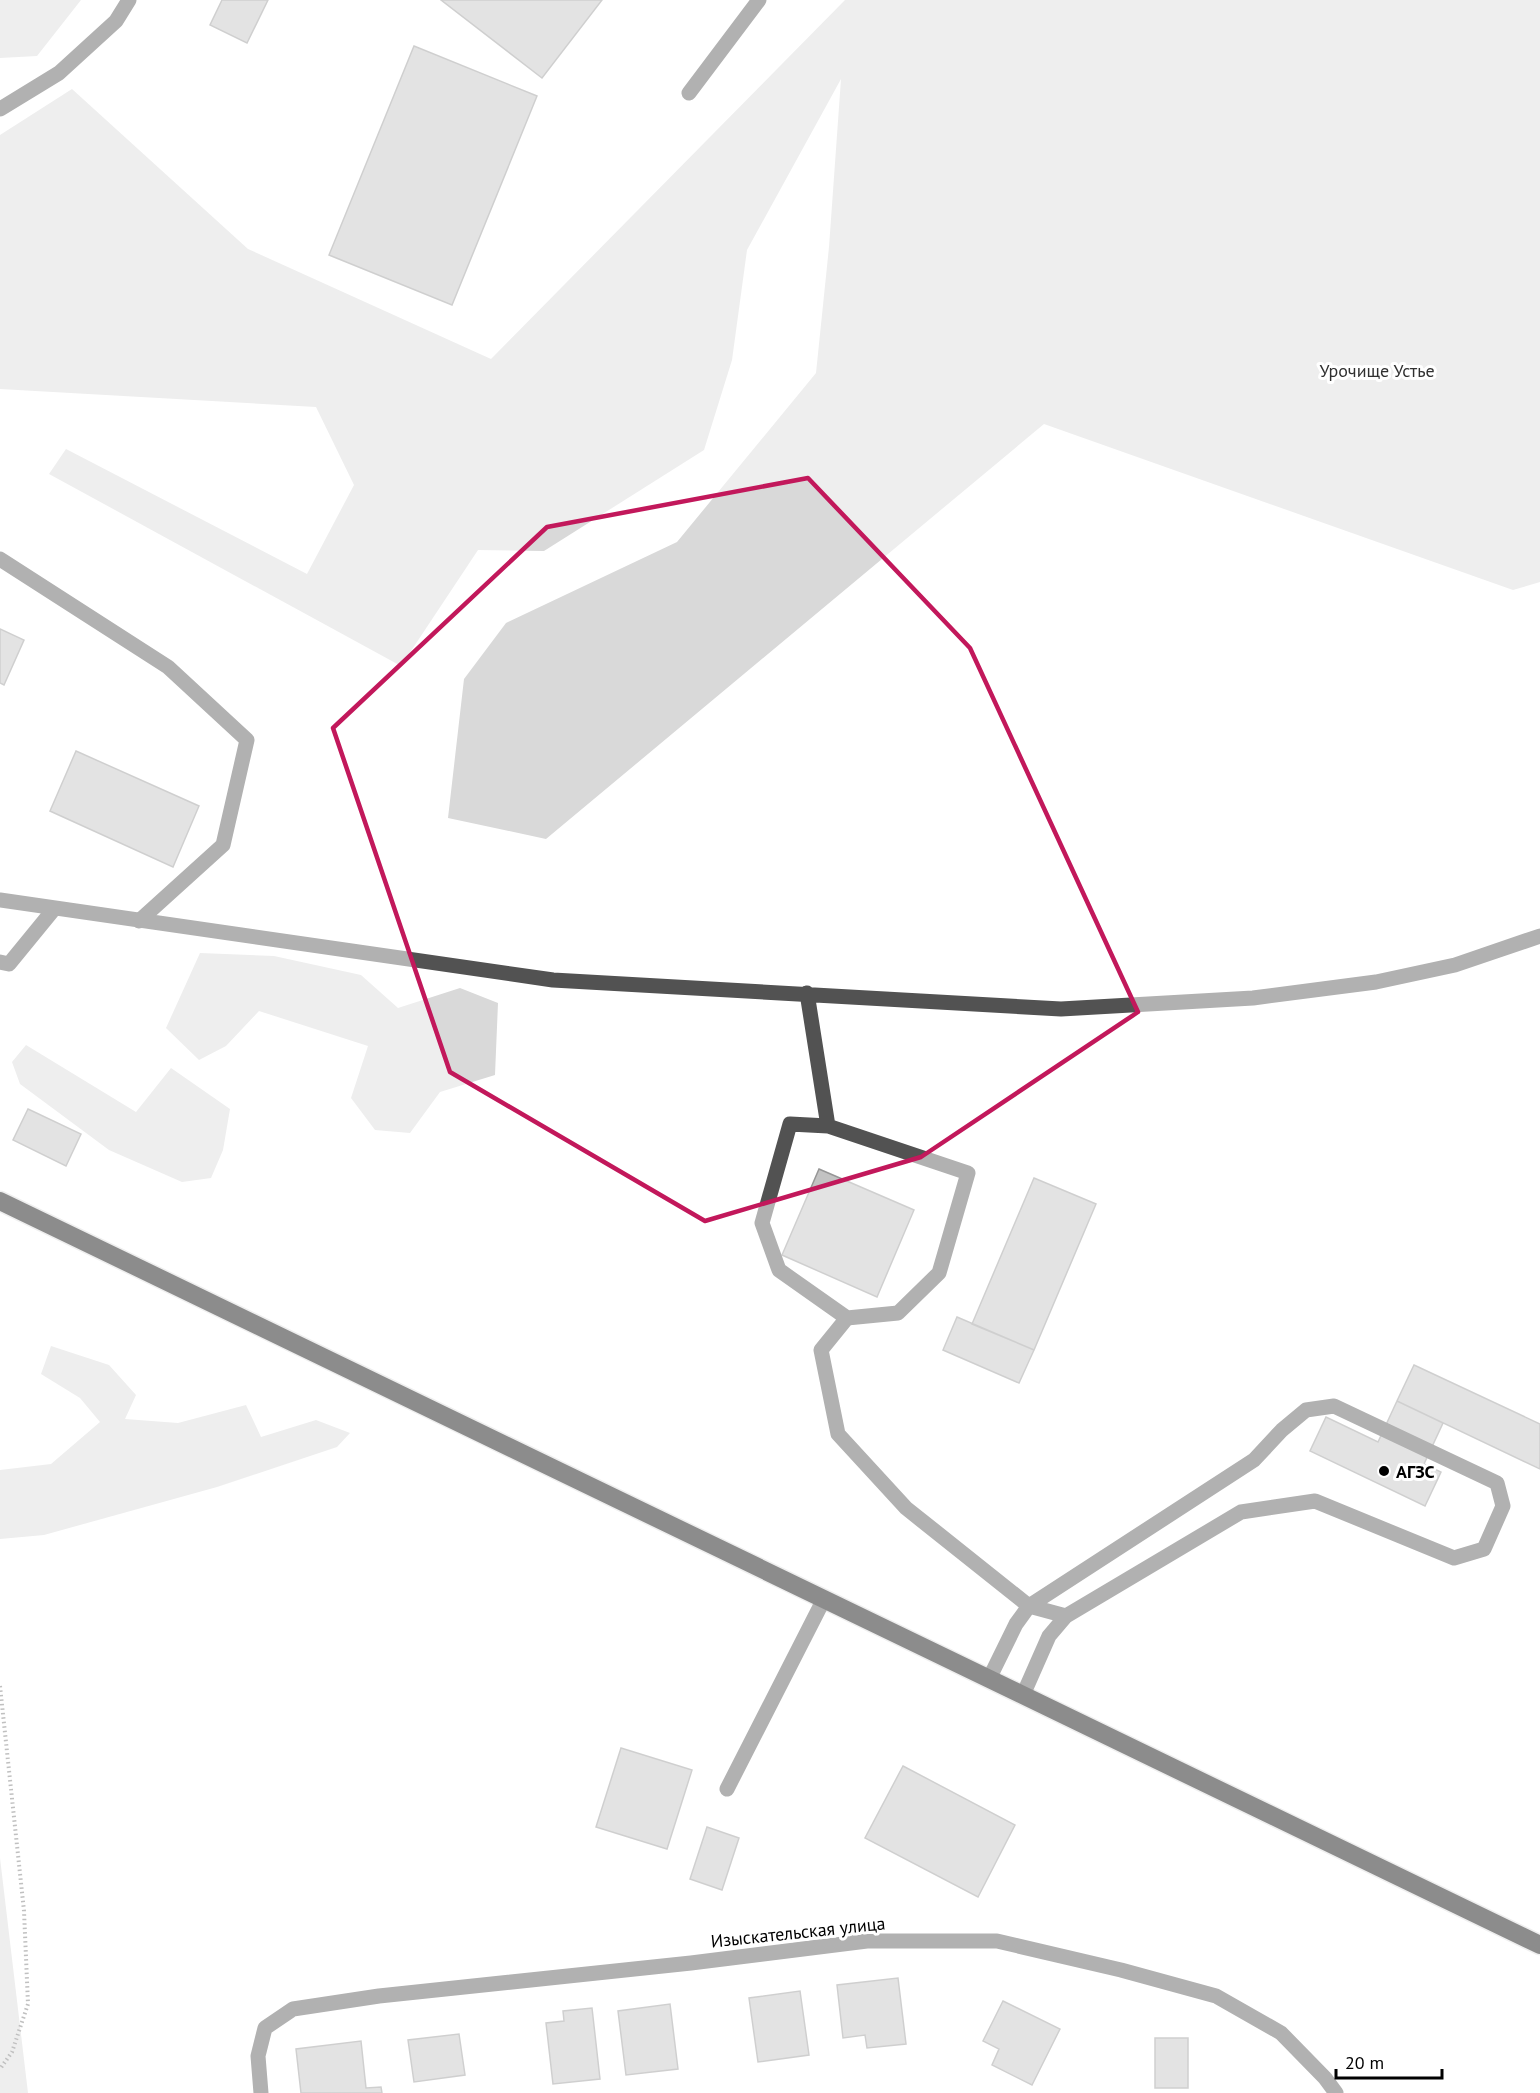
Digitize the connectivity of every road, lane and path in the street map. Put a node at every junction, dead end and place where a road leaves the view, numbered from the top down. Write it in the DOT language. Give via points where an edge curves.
graph roads {
  1 [pos="129,0"];
  2 [pos="759,0"];
  3 [pos="689,93"];
  4 [pos="0,109"];
  5 [pos="0,559"];
  6 [pos="0,900"];
  7 [pos="54,909"];
  8 [pos="139,921"];
  9 [pos="1540,936"];
  10 [pos="0,962"];
  11 [pos="807,993"];
  12 [pos="828,1126"];
  13 [pos="0,1200"];
  14 [pos="847,1318"];
  15 [pos="824,1599"];
  16 [pos="1029,1606"];
  17 [pos="1066,1616"];
  18 [pos="989,1679"];
  19 [pos="0,1686"];
  20 [pos="1023,1695"];
  21 [pos="727,1790"];
  22 [pos="1540,1945"];
  23 [pos="0,2069"];
  24 [pos="261,2093"];
  25 [pos="1336,2093"];
  1 -- 4 [label="street" via="116,21 59,74"];
  2 -- 3 [label="street"];
  5 -- 8 [label="street" via="168,667 247,740 223,845"];
  6 -- 7 [label="street"];
  7 -- 8 [label="street"];
  7 -- 10 [label="street" via="9,964"];
  8 -- 11 [label="street" via="553,980"];
  9 -- 11 [label="street" via="1455,965 1376,982 1253,998 1061,1009"];
  11 -- 12 [label="street"];
  12 -- 14 [label="street" via="790,1124 762,1223 779,1270"];
  12 -- 14 [label="street" via="968,1173 939,1273 898,1313"];
  13 -- 15 [label="highway"];
  14 -- 16 [label="street" via="821,1350 838,1434 906,1508"];
  15 -- 18 [label="highway"];
  15 -- 21 [label="street"];
  16 -- 17 [label="street"];
  16 -- 17 [label="street" via="1254,1460 1306,1410 1334,1406 1497,1483 1503,1506 1484,1549 1454,1558 1315,1501 1241,1512"];
  16 -- 18 [label="street"];
  17 -- 20 [label="street" via="1049,1636"];
  18 -- 20 [label="highway"];
  19 -- 23 [label="path" via="24,1911 28,2004 12,2052"];
  20 -- 22 [label="highway"];
  24 -- 25 [label="street, Изыскательская улица" via="258,2056 265,2028 293,2009 867,1941 997,1941 1216,1996 1281,2033"];
}
